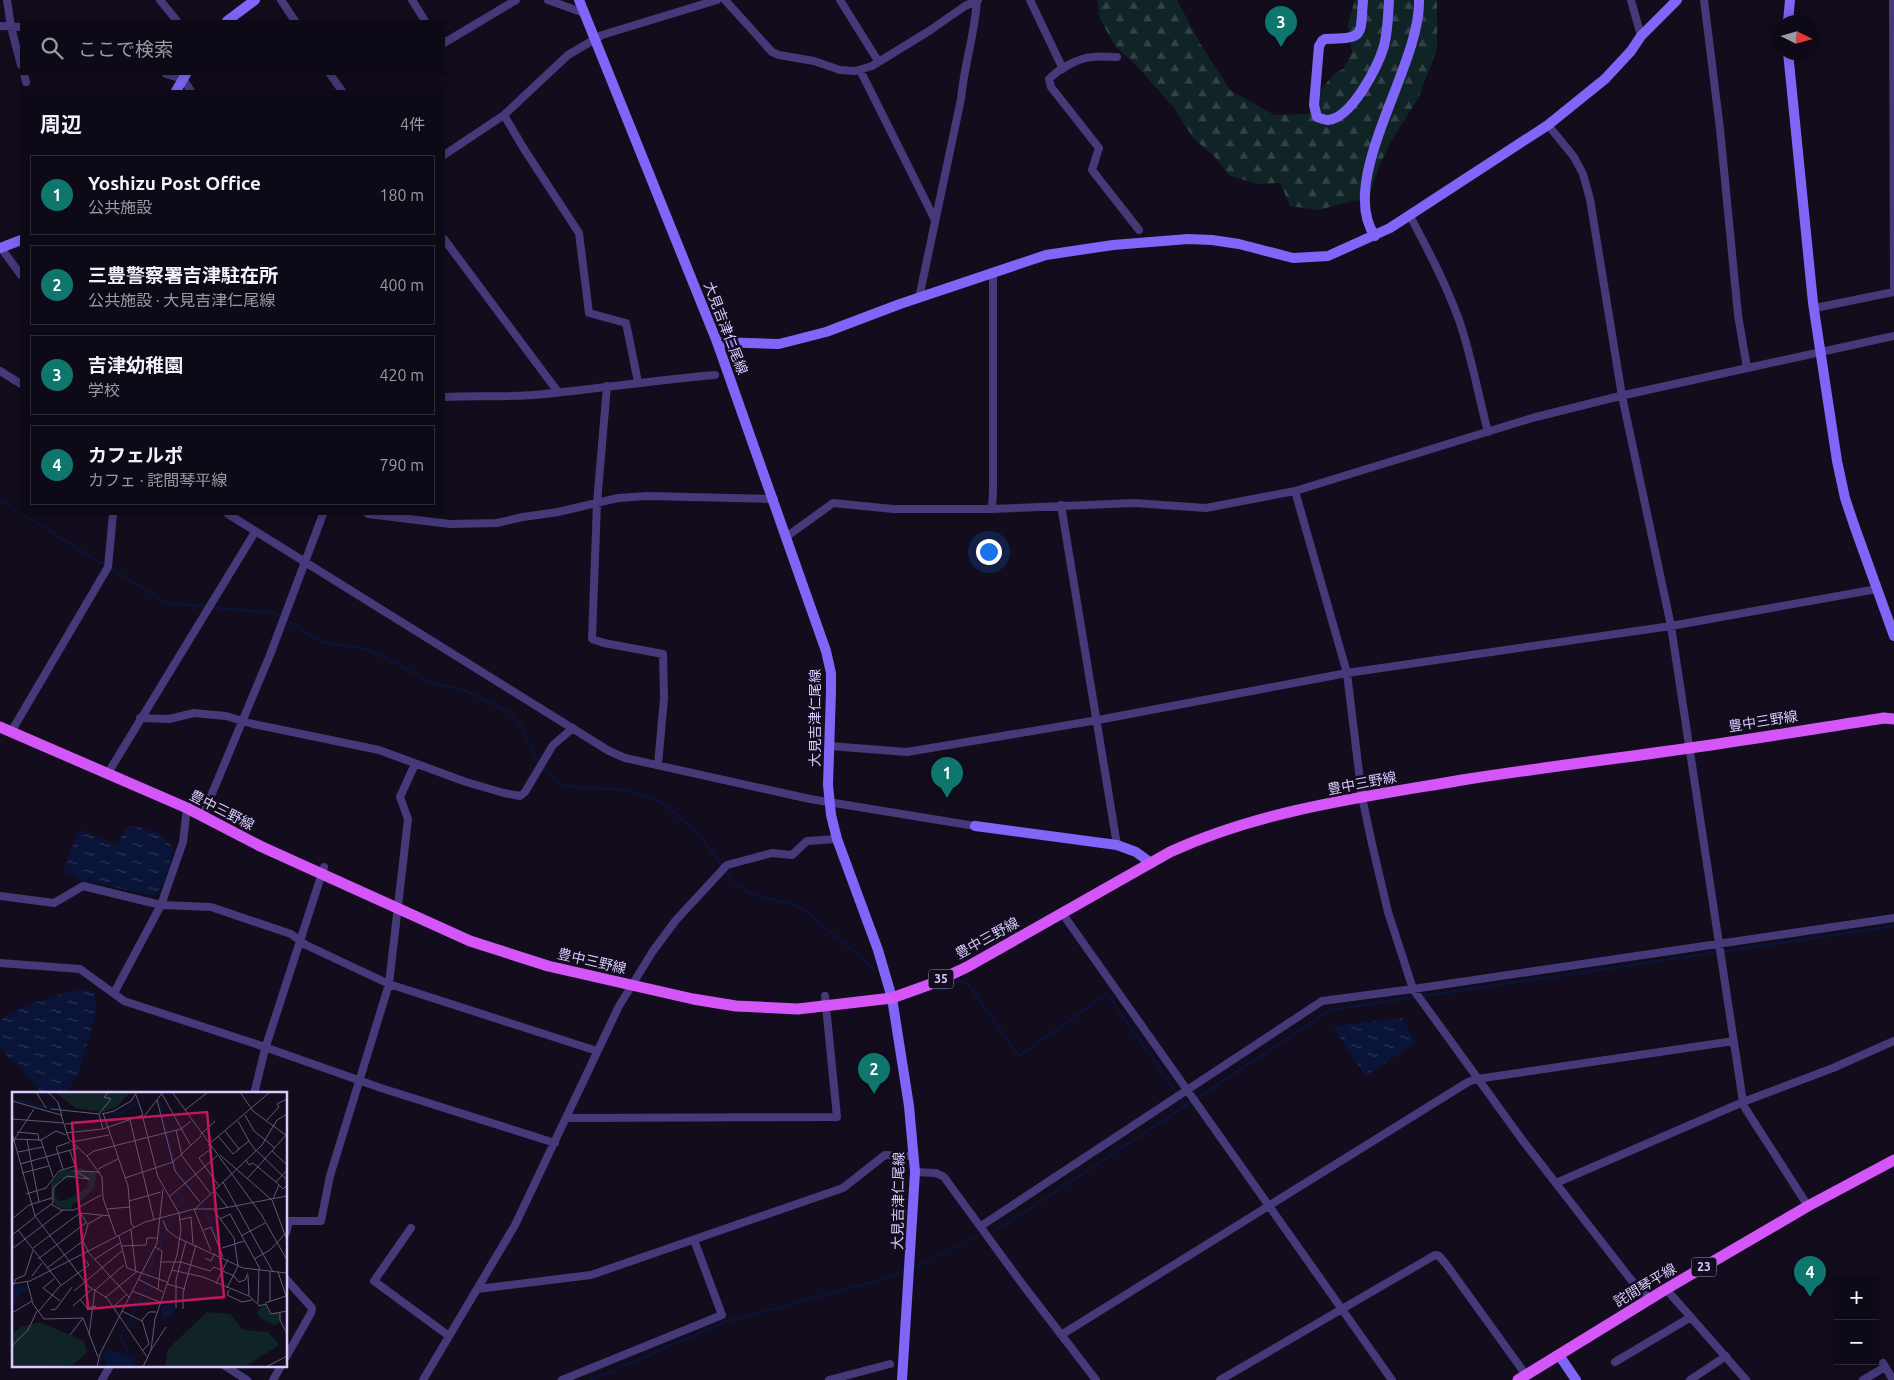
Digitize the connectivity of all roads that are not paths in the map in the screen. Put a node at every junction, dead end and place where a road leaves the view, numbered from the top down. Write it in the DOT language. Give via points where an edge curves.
graph roads {
  1 [pos="7,0"];
  2 [pos="160,0"];
  3 [pos="255,0"];
  4 [pos="281,0"];
  5 [pos="412,0"];
  6 [pos="516,0"];
  7 [pos="548,0"];
  8 [pos="579,0"];
  9 [pos="717,0"];
  10 [pos="725,0"];
  11 [pos="840,0"];
  12 [pos="977,0"];
  13 [pos="1030,0"];
  14 [pos="1363,0"];
  15 [pos="1390,0"];
  16 [pos="1419,0"];
  17 [pos="1631,0"];
  18 [pos="1677,0"];
  19 [pos="1704,0"];
  20 [pos="1790,0"];
  21 [pos="1892,0"];
  22 [pos="694,3"];
  23 [pos="584,13"];
  24 [pos="1789,15"];
  25 [pos="176,20"];
  26 [pos="228,20"];
  27 [pos="294,20"];
  28 [pos="424,20"];
  29 [pos="0,26"];
  30 [pos="11,27"];
  31 [pos="20,27"];
  32 [pos="1641,36"];
  33 [pos="595,39"];
  34 [pos="445,42"];
  35 [pos="1117,57"];
  36 [pos="1789,60"];
  37 [pos="20,61"];
  38 [pos="878,61"];
  39 [pos="1063,69"];
  40 [pos="860,70"];
  41 [pos="24,75"];
  42 [pos="331,75"];
  43 [pos="184,77"];
  44 [pos="26,82"];
  45 [pos="177,90"];
  46 [pos="190,90"];
  47 [pos="341,90"];
  48 [pos="504,115"];
  49 [pos="1548,125"];
  50 [pos="445,154"];
  51 [pos="1410,216"];
  52 [pos="935,220"];
  53 [pos="1140,230"];
  54 [pos="1375,236"];
  55 [pos="20,240"];
  56 [pos="445,240"];
  57 [pos="0,248"];
  58 [pos="993,272"];
  59 [pos="20,274"];
  60 [pos="1894,292"];
  61 [pos="920,298"];
  62 [pos="1815,308"];
  63 [pos="1894,336"];
  64 [pos="717,342"];
  65 [pos="1821,353"];
  66 [pos="1747,368"];
  67 [pos="0,371"];
  68 [pos="716,375"];
  69 [pos="638,382"];
  70 [pos="20,383"];
  71 [pos="606,386"];
  72 [pos="558,392"];
  73 [pos="1622,396"];
  74 [pos="445,397"];
  75 [pos="1488,432"];
  76 [pos="1295,491"];
  77 [pos="774,499"];
  78 [pos="597,503"];
  79 [pos="1061,505"];
  80 [pos="992,509"];
  81 [pos="113,515"];
  82 [pos="230,515"];
  83 [pos="323,515"];
  84 [pos="376,515"];
  85 [pos="255,532"];
  86 [pos="786,537"];
  87 [pos="306,562"];
  88 [pos="1877,588"];
  89 [pos="1671,626"];
  90 [pos="1894,636"];
  91 [pos="1346,673"];
  92 [pos="140,718"];
  93 [pos="1894,719"];
  94 [pos="1098,720"];
  95 [pos="243,721"];
  96 [pos="573,728"];
  97 [pos="5,730"];
  98 [pos="829,746"];
  99 [pos="1690,748"];
  100 [pos="415,764"];
  101 [pos="658,765"];
  102 [pos="108,773"];
  103 [pos="1362,797"];
  104 [pos="829,802"];
  105 [pos="187,808"];
  106 [pos="203,815"];
  107 [pos="975,826"];
  108 [pos="837,839"];
  109 [pos="1118,845"];
  110 [pos="1151,863"];
  111 [pos="323,871"];
  112 [pos="0,896"];
  113 [pos="161,906"];
  114 [pos="398,909"];
  115 [pos="1062,913"];
  116 [pos="1894,918"];
  117 [pos="300,941"];
  118 [pos="1720,944"];
  119 [pos="0,964"];
  120 [pos="389,984"];
  121 [pos="631,985"];
  122 [pos="1413,989"];
  123 [pos="114,993"];
  124 [pos="892,998"];
  125 [pos="826,1001"];
  126 [pos="1734,1041"];
  127 [pos="1894,1041"];
  128 [pos="266,1047"];
  129 [pos="597,1051"];
  130 [pos="360,1080"];
  131 [pos="1477,1080"];
  132 [pos="1188,1090"];
  133 [pos="255,1092"];
  134 [pos="1743,1102"];
  135 [pos="567,1118"];
  136 [pos="555,1143"];
  137 [pos="914,1156"];
  138 [pos="1894,1160"];
  139 [pos="915,1172"];
  140 [pos="1556,1183"];
  141 [pos="1269,1205"];
  142 [pos="1808,1206"];
  143 [pos="288,1225"];
  144 [pos="980,1226"];
  145 [pos="411,1228"];
  146 [pos="694,1240"];
  147 [pos="288,1281"];
  148 [pos="1666,1289"];
  149 [pos="478,1290"];
  150 [pos="1651,1298"];
  151 [pos="1343,1310"];
  152 [pos="1690,1317"];
  153 [pos="1060,1335"];
  154 [pos="449,1336"];
  155 [pos="288,1353"];
  156 [pos="1559,1355"];
  157 [pos="1726,1356"];
  158 [pos="1615,1362"];
  159 [pos="890,1364"];
  160 [pos="109,1368"];
  161 [pos="228,1368"];
  162 [pos="280,1368"];
  163 [pos="1691,1376"];
  164 [pos="1523,1378"];
  165 [pos="1742,1379"];
  166 [pos="102,1380"];
  167 [pos="247,1380"];
  168 [pos="273,1380"];
  169 [pos="423,1380"];
  170 [pos="562,1380"];
  171 [pos="829,1380"];
  172 [pos="902,1380"];
  173 [pos="1095,1380"];
  174 [pos="1220,1380"];
  175 [pos="1392,1380"];
  176 [pos="1576,1380"];
  177 [pos="1863,1380"];
  178 [pos="1894,1380"];
  1 -- 30 [label="street"];
  2 -- 25 [label="street"];
  3 -- 26 [label="street"];
  4 -- 27 [label="street"];
  5 -- 28 [label="street"];
  6 -- 34 [label="street"];
  7 -- 23 [label="street"];
  8 -- 23 [label="street, 大見吉津仁尾線"];
  9 -- 22 [label="street"];
  10 -- 40 [label="street" via="772,52 814,60 840,70"];
  11 -- 38 [label="street"];
  12 -- 38 [label="street"];
  12 -- 52 [label="street"];
  13 -- 39 [label="street"];
  14 -- 15 [label="street" via="1360,32 1352,39 1326,39 1319,46 1314,105 1317,117 1327,120 1338,117 1357,100 1367,85 1383,49"];
  16 -- 54 [label="street" via="1404,69 1366,177 1366,211"];
  17 -- 32 [label="street"];
  18 -- 32 [label="street"];
  19 -- 66 [label="street" via="1738,315"];
  20 -- 24 [label="street"];
  21 -- 60 [label="street"];
  22 -- 33 [label="street"];
  23 -- 33 [label="street, 大見吉津仁尾線"];
  29 -- 30 [label="street"];
  30 -- 31 [label="street"];
  30 -- 37 [label="street"];
  32 -- 49 [label="street" via="1605,79"];
  33 -- 48 [label="street" via="568,55"];
  33 -- 64 [label="street, 大見吉津仁尾線"];
  35 -- 39 [label="street" via="1092,57"];
  36 -- 62 [label="street"];
  38 -- 40 [label="street"];
  39 -- 53 [label="street" via="1049,79 1051,87 1099,148 1092,170"];
  40 -- 52 [label="street"];
  41 -- 44 [label="street"];
  42 -- 47 [label="street"];
  43 -- 45 [label="street"];
  43 -- 46 [label="street"];
  48 -- 50 [label="street"];
  48 -- 69 [label="street" via="579,233 589,313 626,323"];
  49 -- 51 [label="street"];
  49 -- 73 [label="street" via="1574,157 1590,199"];
  51 -- 54 [label="street"];
  51 -- 75 [label="street" via="1438,269 1459,321"];
  52 -- 61 [label="street"];
  54 -- 58 [label="street" via="1328,256 1312,258 1293,258 1239,244 1188,239 1046,255"];
  55 -- 57 [label="street"];
  56 -- 72 [label="street"];
  57 -- 59 [label="street"];
  58 -- 61 [label="street"];
  58 -- 80 [label="street"];
  60 -- 62 [label="street"];
  61 -- 64 [label="street" via="826,332 779,344"];
  62 -- 65 [label="street"];
  63 -- 65 [label="street"];
  64 -- 77 [label="street, 大見吉津仁尾線"];
  65 -- 66 [label="street"];
  65 -- 88 [label="street" via="1843,489"];
  66 -- 73 [label="street"];
  67 -- 70 [label="street"];
  68 -- 69 [label="street"];
  69 -- 71 [label="street"];
  71 -- 72 [label="street"];
  71 -- 78 [label="street"];
  72 -- 74 [label="street" via="504,397"];
  73 -- 75 [label="street"];
  73 -- 89 [label="street"];
  75 -- 76 [label="street"];
  76 -- 79 [label="street" via="1206,508 1134,503"];
  76 -- 91 [label="street"];
  77 -- 78 [label="street" via="647,496"];
  77 -- 86 [label="street, 大見吉津仁尾線"];
  78 -- 84 [label="street" via="497,523 450,524"];
  78 -- 101 [label="street" via="592,639 663,654 664,698"];
  79 -- 80 [label="street"];
  79 -- 94 [label="street"];
  80 -- 86 [label="street" via="893,509 833,503"];
  81 -- 97 [label="street" via="108,567"];
  82 -- 85 [label="street"];
  83 -- 87 [label="street"];
  85 -- 87 [label="street"];
  85 -- 92 [label="street"];
  86 -- 98 [label="street, 大見吉津仁尾線" via="831,673"];
  87 -- 95 [label="street"];
  87 -- 96 [label="street"];
  88 -- 89 [label="street"];
  88 -- 90 [label="street"];
  89 -- 91 [label="street"];
  89 -- 99 [label="street"];
  91 -- 94 [label="street"];
  91 -- 103 [label="street"];
  92 -- 95 [label="street" via="169,718 194,713"];
  92 -- 102 [label="street"];
  93 -- 99 [label="main road, 豊中三野線 / 35"];
  94 -- 98 [label="street" via="907,752"];
  94 -- 109 [label="street"];
  95 -- 100 [label="street" via="379,750"];
  95 -- 106 [label="street"];
  96 -- 100 [label="street" via="553,745 520,796 504,794"];
  96 -- 101 [label="street" via="625,758"];
  97 -- 102 [label="main road, 豊中三野線 / 35"];
  98 -- 104 [label="street, 大見吉津仁尾線"];
  99 -- 103 [label="main road, 豊中三野線 / 35"];
  99 -- 118 [label="street"];
  100 -- 114 [label="street" via="400,798 408,819"];
  101 -- 104 [label="street"];
  102 -- 105 [label="main road, 豊中三野線 / 35"];
  103 -- 110 [label="main road, 豊中三野線 / 35" via="1234,826 1202,837"];
  103 -- 122 [label="street" via="1388,912"];
  104 -- 107 [label="street"];
  104 -- 108 [label="street, 大見吉津仁尾線"];
  105 -- 106 [label="main road, 豊中三野線 / 35"];
  105 -- 113 [label="street" via="183,842"];
  106 -- 111 [label="main road, 豊中三野線 / 35" via="260,846"];
  107 -- 109 [label="street"];
  108 -- 121 [label="street" via="807,841 792,855 772,853 727,865 676,920"];
  108 -- 124 [label="street, 大見吉津仁尾線"];
  109 -- 110 [label="street"];
  110 -- 115 [label="main road, 豊中三野線 / 35"];
  111 -- 114 [label="main road, 豊中三野線 / 35"];
  111 -- 117 [label="street"];
  112 -- 113 [label="street" via="54,903 82,886"];
  113 -- 117 [label="street" via="211,907 291,934"];
  113 -- 123 [label="street"];
  114 -- 120 [label="street"];
  114 -- 121 [label="main road, 豊中三野線 / 35" via="470,941 514,956"];
  115 -- 124 [label="main road, 豊中三野線 / 35" via="968,967"];
  115 -- 132 [label="street"];
  116 -- 118 [label="street"];
  117 -- 120 [label="street"];
  117 -- 128 [label="street"];
  118 -- 122 [label="street"];
  118 -- 126 [label="street"];
  119 -- 123 [label="street" via="80,969"];
  120 -- 129 [label="street"];
  120 -- 130 [label="street"];
  121 -- 125 [label="main road, 豊中三野線 / 35" via="726,1004 788,1009"];
  121 -- 129 [label="street"];
  122 -- 131 [label="street"];
  122 -- 132 [label="street" via="1322,1001"];
  123 -- 128 [label="street" via="124,1001"];
  124 -- 125 [label="main road, 豊中三野線 / 35"];
  124 -- 137 [label="street, 大見吉津仁尾線"];
  125 -- 135 [label="street" via="838,1117"];
  126 -- 131 [label="street"];
  126 -- 134 [label="street"];
  127 -- 134 [label="street"];
  128 -- 130 [label="street"];
  128 -- 133 [label="street"];
  129 -- 135 [label="street"];
  130 -- 136 [label="street"];
  130 -- 143 [label="street" via="330,1176 321,1221 289,1221"];
  131 -- 140 [label="street"];
  131 -- 141 [label="street" via="1468,1082"];
  132 -- 141 [label="street"];
  132 -- 144 [label="street"];
  134 -- 140 [label="street"];
  134 -- 142 [label="street"];
  135 -- 136 [label="street"];
  136 -- 149 [label="street"];
  137 -- 139 [label="street, 大見吉津仁尾線"];
  137 -- 146 [label="street" via="885,1155 843,1188"];
  138 -- 142 [label="main road, 詫間琴平線 / 23"];
  139 -- 144 [label="street" via="936,1173 944,1177"];
  139 -- 172 [label="street, 大見吉津仁尾線"];
  140 -- 150 [label="street" via="1632,1281"];
  141 -- 151 [label="street"];
  141 -- 153 [label="street"];
  142 -- 148 [label="main road, 詫間琴平線 / 23"];
  144 -- 153 [label="street"];
  145 -- 154 [label="street" via="374,1281"];
  146 -- 149 [label="street" via="591,1275"];
  146 -- 170 [label="street" via="722,1315"];
  147 -- 155 [label="street" via="312,1308"];
  148 -- 150 [label="main road, 詫間琴平線 / 23"];
  148 -- 152 [label="street"];
  149 -- 154 [label="street"];
  150 -- 156 [label="main road, 詫間琴平線 / 23"];
  151 -- 164 [label="street" via="1435,1255 1439,1256"];
  151 -- 174 [label="street"];
  151 -- 175 [label="street"];
  152 -- 157 [label="street"];
  152 -- 158 [label="street"];
  153 -- 173 [label="street"];
  154 -- 169 [label="street"];
  156 -- 164 [label="main road, 詫間琴平線 / 23"];
  156 -- 176 [label="street"];
  157 -- 163 [label="street"];
  157 -- 165 [label="street"];
  159 -- 171 [label="street"];
  160 -- 166 [label="street"];
  161 -- 167 [label="street"];
  162 -- 168 [label="street"];
  177 -- 178 [label="street" via="1884,1365"];
}
